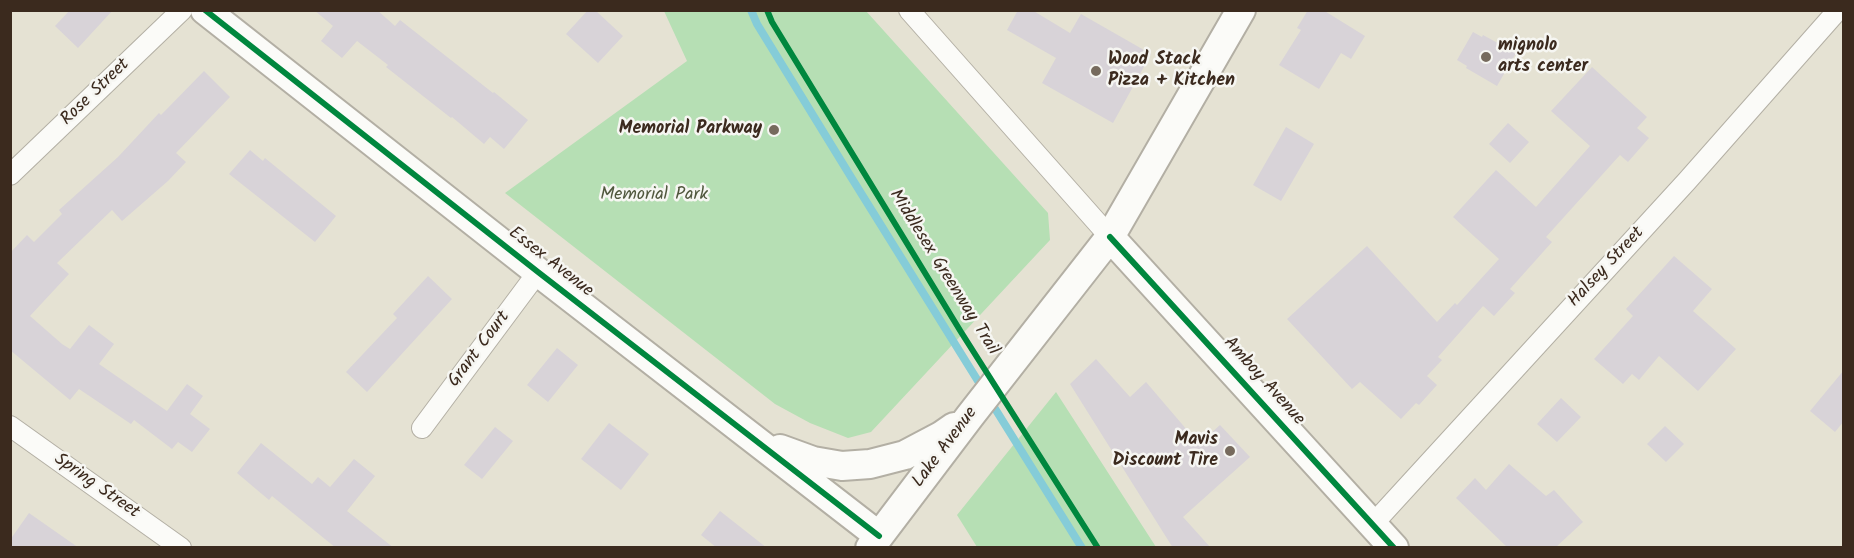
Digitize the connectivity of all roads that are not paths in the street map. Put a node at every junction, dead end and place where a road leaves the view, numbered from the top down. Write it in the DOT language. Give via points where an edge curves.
graph roads {
  1 [pos="182,10"];
  2 [pos="205,10"];
  3 [pos="909,10"];
  4 [pos="1241,10"];
  5 [pos="1838,10"];
  6 [pos="10,175"];
  7 [pos="1110,237"];
  8 [pos="538,272"];
  9 [pos="970,416"];
  10 [pos="10,426"];
  11 [pos="422,428"];
  12 [pos="759,442"];
  13 [pos="1373,524"];
  14 [pos="875,542"];
  15 [pos="181,548"];
  16 [pos="1394,548"];
  1 -- 6 [label="street, Rose Street"];
  2 -- 8 [label="street, Essex Avenue"];
  3 -- 7 [label="street, Amboy Avenue"];
  4 -- 7 [label="street"];
  5 -- 13 [label="street, Halsey Street"];
  7 -- 9 [label="street, Lake Avenue"];
  7 -- 13 [label="street, Amboy Avenue"];
  8 -- 11 [label="street, Grant Court"];
  8 -- 12 [label="street, Essex Avenue"];
  9 -- 12 [label="street" via="905,455 870,464 842,466 813,461"];
  9 -- 14 [label="street, Lake Avenue"];
  10 -- 15 [label="street, Spring Street"];
  12 -- 14 [label="street, Essex Avenue"];
  13 -- 16 [label="street, Amboy Avenue"];
}
